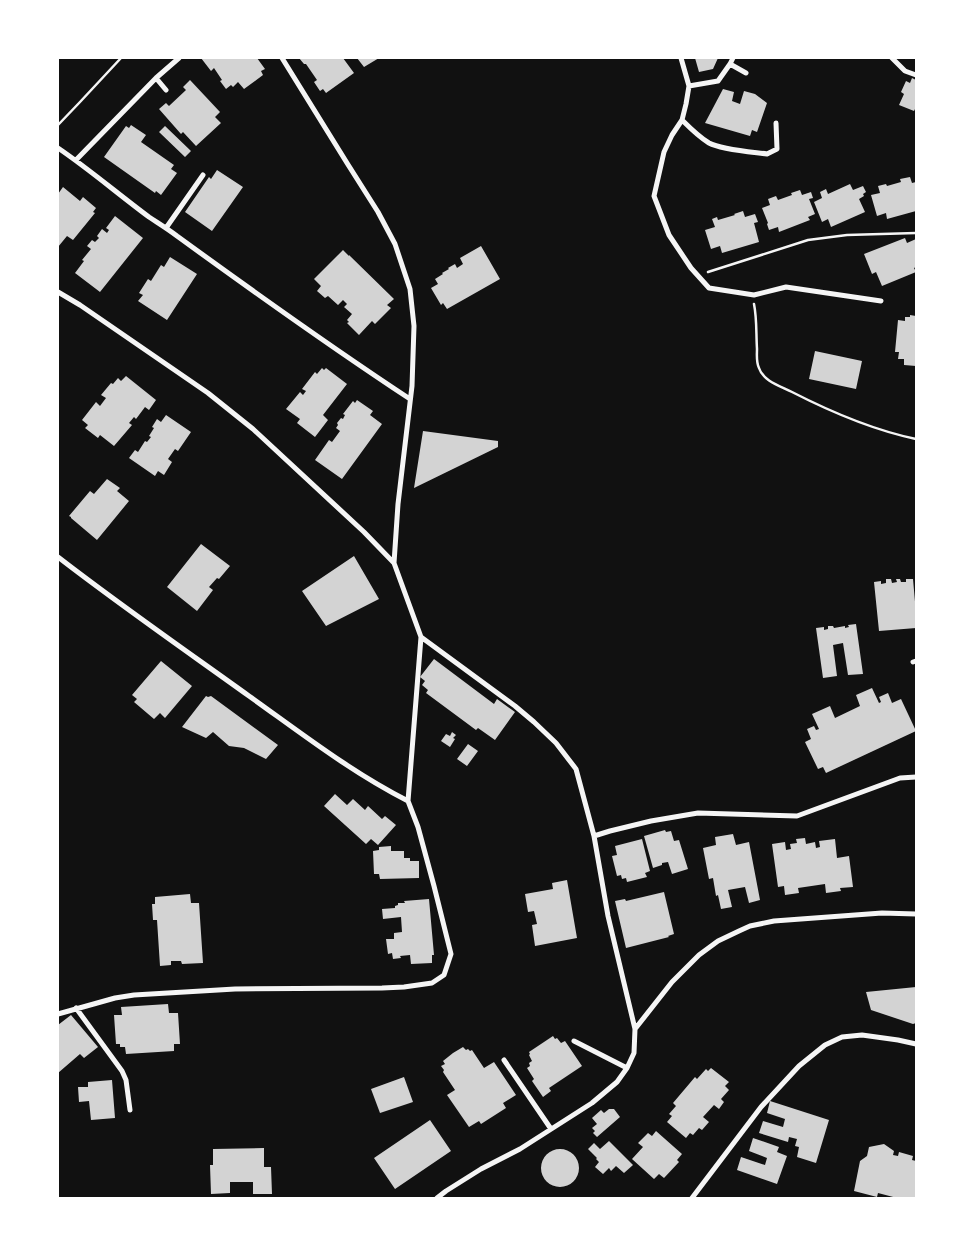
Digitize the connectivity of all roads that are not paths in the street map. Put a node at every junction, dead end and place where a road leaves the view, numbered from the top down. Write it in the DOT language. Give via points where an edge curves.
graph roads {
  1 [pos="179,58"];
  2 [pos="282,58"];
  3 [pos="681,58"];
  4 [pos="733,58"];
  5 [pos="892,58"];
  6 [pos="730,64"];
  7 [pos="746,73"];
  8 [pos="916,74"];
  9 [pos="156,78"];
  10 [pos="689,86"];
  11 [pos="166,90"];
  12 [pos="682,120"];
  13 [pos="776,123"];
  14 [pos="58,148"];
  15 [pos="76,160"];
  16 [pos="203,175"];
  17 [pos="166,228"];
  18 [pos="58,292"];
  19 [pos="881,301"];
  20 [pos="410,400"];
  21 [pos="58,557"];
  22 [pos="394,563"];
  23 [pos="422,637"];
  24 [pos="916,777"];
  25 [pos="408,801"];
  26 [pos="594,836"];
  27 [pos="916,914"];
  28 [pos="76,1008"];
  29 [pos="58,1014"];
  30 [pos="635,1029"];
  31 [pos="574,1041"];
  32 [pos="916,1044"];
  33 [pos="504,1060"];
  34 [pos="627,1068"];
  35 [pos="130,1110"];
  36 [pos="552,1129"];
  37 [pos="437,1198"];
  38 [pos="692,1198"];
  1 -- 9 [label="street"];
  2 -- 20 [label="street" via="395,244 410,288 414,326"];
  3 -- 10 [label="street"];
  4 -- 6 [label="street"];
  5 -- 8 [label="street" via="905,71"];
  6 -- 7 [label="street"];
  6 -- 10 [label="street" via="718,81"];
  9 -- 11 [label="street"];
  9 -- 15 [label="street"];
  10 -- 12 [label="street"];
  12 -- 13 [label="street" via="700,138 712,144 768,154 777,148"];
  12 -- 19 [label="street" via="664,152 654,196 669,235 709,288 754,294 786,287"];
  14 -- 15 [label="street"];
  15 -- 17 [label="street"];
  16 -- 17 [label="street"];
  17 -- 20 [label="street"];
  18 -- 22 [label="street" via="208,394 253,429"];
  20 -- 22 [label="street"];
  21 -- 25 [label="street" via="321,748"];
  22 -- 23 [label="street"];
  23 -- 25 [label="street"];
  23 -- 26 [label="street" via="515,706 556,743 576,769"];
  24 -- 26 [label="street" via="900,778 797,816 698,813"];
  25 -- 28 [label="street" via="418,827 450,954 444,975 432,983 382,988 235,989 134,994"];
  26 -- 30 [label="street" via="608,916"];
  27 -- 30 [label="street" via="882,913 774,921 750,926 718,941 699,955 672,982"];
  28 -- 29 [label="street"];
  28 -- 35 [label="street" via="122,1071"];
  30 -- 34 [label="street" via="634,1053"];
  31 -- 34 [label="street"];
  32 -- 38 [label="street" via="862,1035 842,1037 825,1044 799,1066 761,1108"];
  33 -- 36 [label="street"];
  34 -- 36 [label="street" via="617,1082 592,1104"];
  36 -- 37 [label="street"];
}
